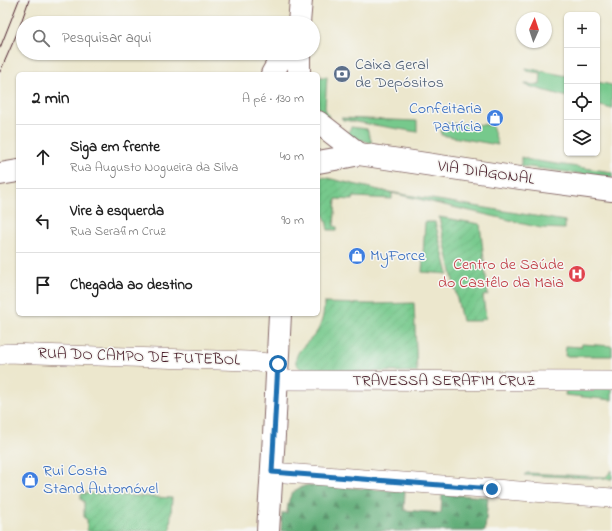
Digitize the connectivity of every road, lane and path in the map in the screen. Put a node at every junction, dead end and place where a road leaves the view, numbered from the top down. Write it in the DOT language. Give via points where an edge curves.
graph roads {
  1 [pos="301,0"];
  2 [pos="300,16"];
  3 [pos="280,60"];
  4 [pos="299,60"];
  5 [pos="273,72"];
  6 [pos="300,72"];
  7 [pos="320,124"];
  8 [pos="359,154"];
  9 [pos="320,162"];
  10 [pos="16,171"];
  11 [pos="0,174"];
  12 [pos="612,190"];
  13 [pos="280,316"];
  14 [pos="0,355"];
  15 [pos="277,372"];
  16 [pos="612,381"];
  17 [pos="272,472"];
  18 [pos="612,498"];
  19 [pos="268,531"];
  1 -- 2 [label="main road"];
  3 -- 5 [label="main road"];
  4 -- 6 [label="main road"];
  7 -- 8 [label="main road, VIA DIAGONAL"];
  8 -- 9 [label="main road, VIA DIAGONAL"];
  8 -- 12 [label="main road, VIA DIAGONAL" via="513,178"];
  10 -- 11 [label="main road"];
  13 -- 15 [label="main road"];
  14 -- 15 [label="street, RUA DO CAMPO DE FUTEBOL" via="14,353 248,361"];
  15 -- 16 [label="street, TRAVESSA SERAFIM CRUZ"];
  15 -- 17 [label="main road"];
  17 -- 18 [label="street"];
  17 -- 19 [label="main road"];
}
